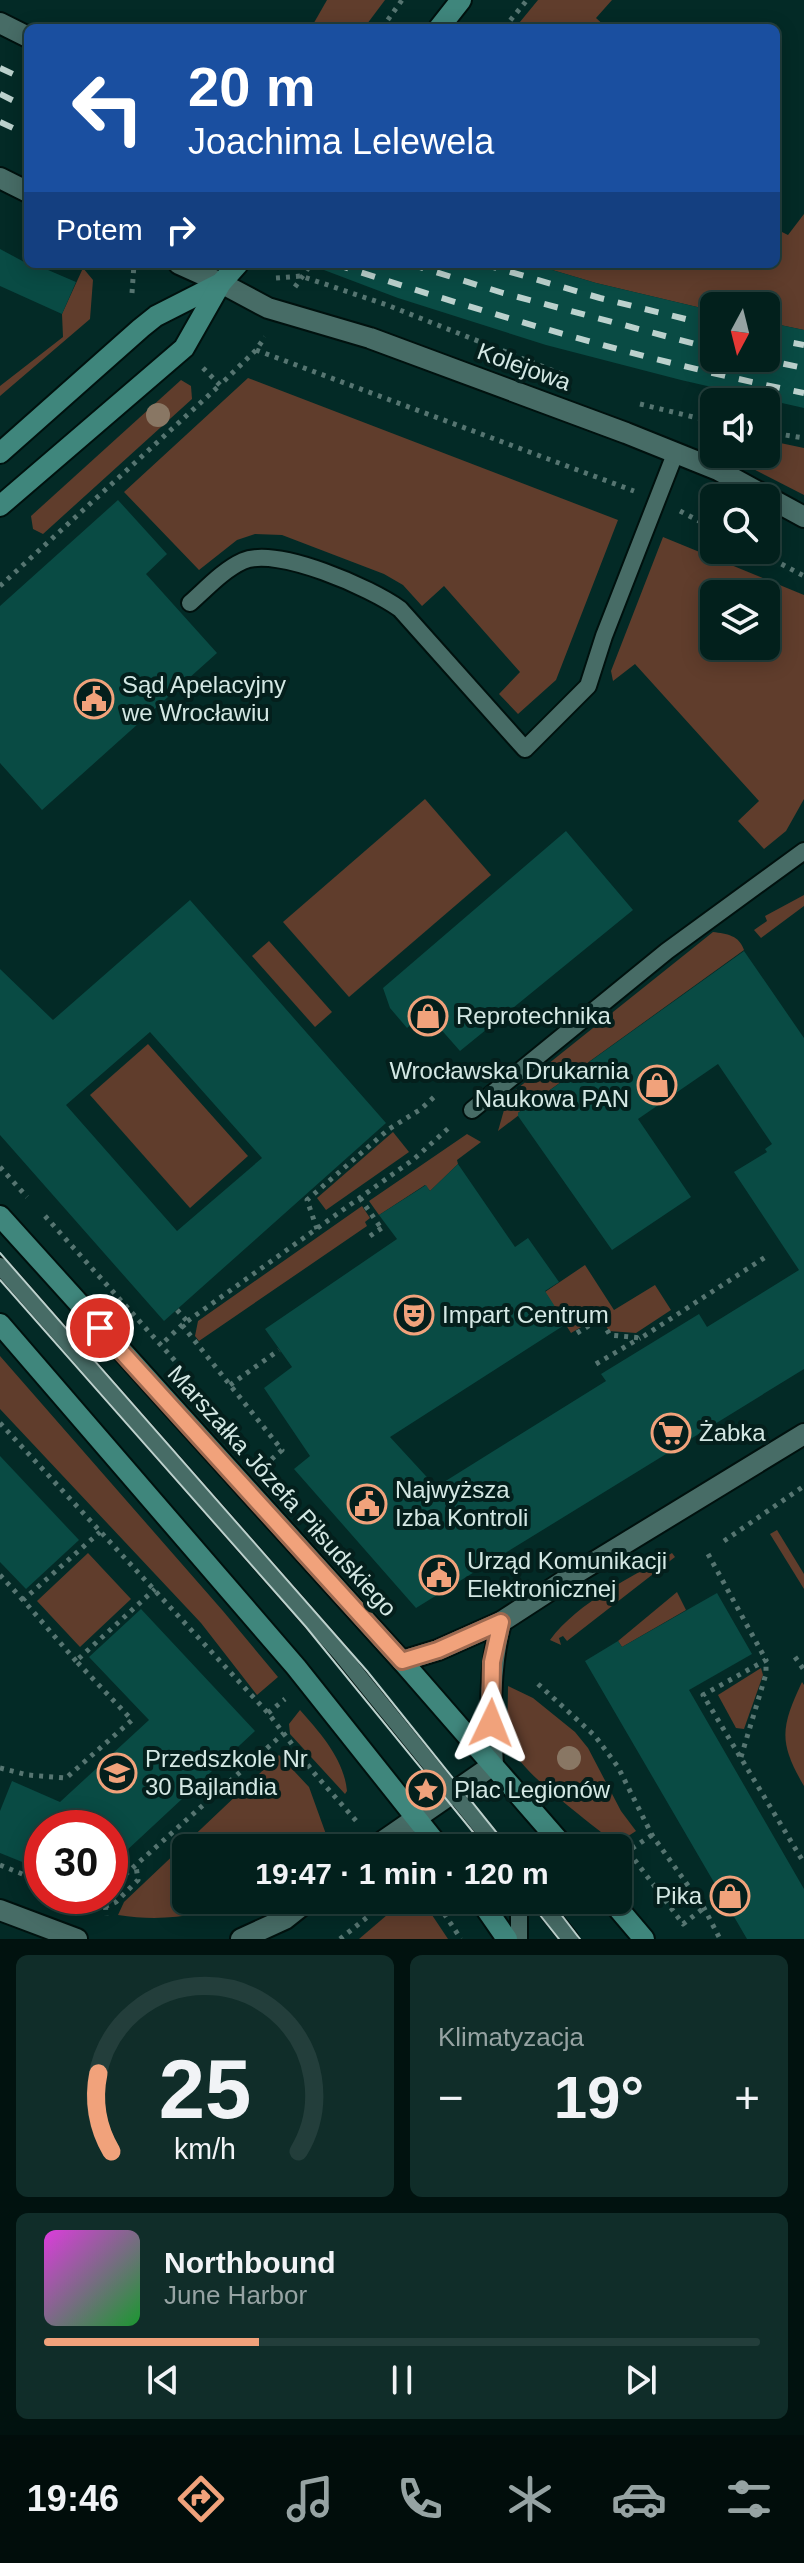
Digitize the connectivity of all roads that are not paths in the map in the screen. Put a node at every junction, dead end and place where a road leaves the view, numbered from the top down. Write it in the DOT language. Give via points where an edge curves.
graph roads {
  1 [pos="461,0"];
  2 [pos="0,23"];
  3 [pos="442,24"];
  4 [pos="24,35"];
  5 [pos="0,178"];
  6 [pos="24,190"];
  7 [pos="188,268"];
  8 [pos="234,268"];
  9 [pos="221,283"];
  10 [pos="1,453"];
  11 [pos="675,454"];
  12 [pos="0,506"];
  13 [pos="804,517"];
  14 [pos="190,603"];
  15 [pos="804,851"];
  16 [pos="472,1110"];
  17 [pos="0,1216"];
  18 [pos="0,1266"];
  19 [pos="0,1324"];
  20 [pos="804,1434"];
  21 [pos="501,1622"];
  22 [pos="402,1661"];
  23 [pos="493,1765"];
  24 [pos="454,1794"];
  25 [pos="416,1820"];
  26 [pos="394,1834"];
  27 [pos="428,1834"];
  28 [pos="487,1834"];
  29 [pos="553,1834"];
  30 [pos="0,1910"];
  31 [pos="291,1914"];
  32 [pos="490,1914"];
  33 [pos="519,1914"];
  34 [pos="550,1914"];
  35 [pos="623,1914"];
  36 [pos="77,1939"];
  37 [pos="241,1939"];
  38 [pos="507,1939"];
  39 [pos="519,1939"];
  40 [pos="570,1939"];
  41 [pos="644,1939"];
  1 -- 3 [label="street"];
  2 -- 4 [label="street"];
  5 -- 6 [label="street"];
  7 -- 9 [label="street, Kolejowa"];
  8 -- 9 [label="street"];
  9 -- 10 [label="street" via="156,316"];
  9 -- 11 [label="street, Kolejowa" via="268,308 370,338"];
  9 -- 12 [label="street" via="184,348"];
  11 -- 13 [label="street, Kolejowa" via="718,470"];
  11 -- 14 [label="lane" via="588,686 525,749 400,609 381,595 285,558 262,556 231,568"];
  15 -- 16 [label="lane" via="667,951"];
  17 -- 22 [label="street, Marszałka Józefa Piłsudskiego"];
  18 -- 24 [label="lane" via="340,1653"];
  19 -- 25 [label="street" via="296,1667"];
  20 -- 21 [label="street"];
  21 -- 22 [label="street"];
  21 -- 23 [label="street" via="492,1662"];
  22 -- 23 [label="street, Marszałka Józefa Piłsudskiego"];
  23 -- 24 [label="street"];
  23 -- 29 [label="street"];
  24 -- 25 [label="street"];
  24 -- 28 [label="lane"];
  25 -- 26 [label="street"];
  25 -- 27 [label="street"];
  30 -- 36 [label="street"];
  31 -- 37 [label="street"];
  32 -- 38 [label="street"];
  33 -- 39 [label="lane"];
  34 -- 40 [label="lane"];
  35 -- 41 [label="street"];
}
